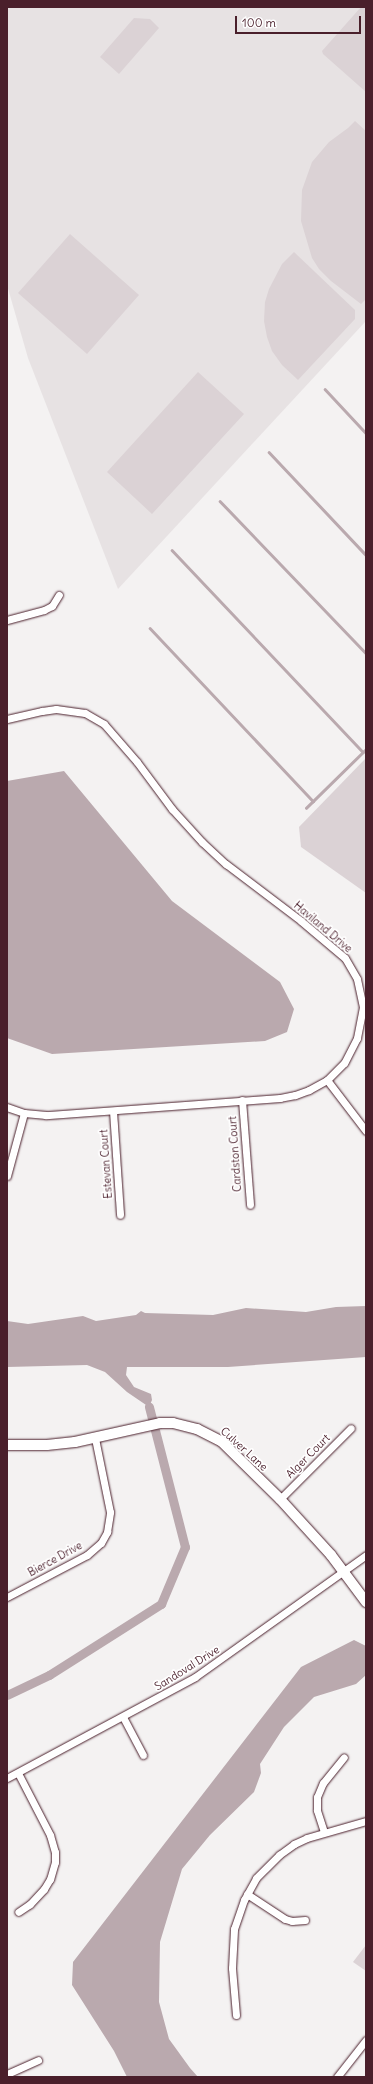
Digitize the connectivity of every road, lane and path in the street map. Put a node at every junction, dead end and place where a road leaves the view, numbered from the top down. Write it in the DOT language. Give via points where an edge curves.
graph roads {
  1 [pos="59,595"];
  2 [pos="7,620"];
  3 [pos="7,719"];
  4 [pos="364,1004"];
  5 [pos="327,1080"];
  6 [pos="242,1100"];
  7 [pos="7,1107"];
  8 [pos="113,1111"];
  9 [pos="24,1113"];
  10 [pos="366,1131"];
  11 [pos="7,1176"];
  12 [pos="250,1205"];
  13 [pos="120,1215"];
  14 [pos="352,1428"];
  15 [pos="95,1438"];
  16 [pos="7,1446"];
  17 [pos="280,1499"];
  18 [pos="366,1555"];
  19 [pos="344,1571"];
  20 [pos="7,1598"];
  21 [pos="366,1602"];
  22 [pos="123,1717"];
  23 [pos="142,1755"];
  24 [pos="344,1757"];
  25 [pos="18,1773"];
  26 [pos="7,1778"];
  27 [pos="366,1821"];
  28 [pos="324,1832"];
  29 [pos="247,1894"];
  30 [pos="18,1912"];
  31 [pos="305,1920"];
  32 [pos="236,2015"];
  33 [pos="366,2040"];
  34 [pos="38,2060"];
  35 [pos="7,2074"];
  36 [pos="337,2077"];
  1 -- 2 [label="street" via="52,606 44,610"];
  3 -- 4 [label="street, Haviland Drive" via="56,709 85,713 104,724 202,842 345,958 357,980"];
  4 -- 5 [label="street, Haviland Drive" via="350,1054 337,1072"];
  5 -- 6 [label="street, Haviland Drive" via="295,1095"];
  5 -- 10 [label="street"];
  6 -- 8 [label="street, Haviland Drive"];
  6 -- 12 [label="street, Cardston Court"];
  7 -- 9 [label="street, Haviland Drive"];
  8 -- 9 [label="street, Haviland Drive" via="46,1115"];
  8 -- 13 [label="street, Estevan Court"];
  9 -- 11 [label="street"];
  14 -- 17 [label="street, Alger Court"];
  15 -- 16 [label="street, Culver Lane" via="48,1445"];
  15 -- 17 [label="street, Culver Lane" via="148,1424 178,1424 197,1429 220,1441"];
  15 -- 20 [label="street, Bierce Drive" via="110,1512 107,1532 101,1543 87,1555"];
  17 -- 19 [label="street, Culver Lane"];
  18 -- 19 [label="street, Sandoval Drive"];
  19 -- 21 [label="street, Culver Lane"];
  19 -- 22 [label="street, Sandoval Drive" via="195,1678"];
  22 -- 23 [label="street"];
  22 -- 25 [label="street, Sandoval Drive"];
  24 -- 28 [label="street" via="323,1783 318,1797 317,1810"];
  25 -- 26 [label="street, Sandoval Drive"];
  25 -- 30 [label="street" via="50,1835 55,1852 54,1870 44,1889"];
  27 -- 28 [label="street"];
  28 -- 29 [label="street" via="294,1844 278,1855 256,1878"];
  29 -- 31 [label="street" via="285,1919"];
  29 -- 32 [label="street" via="238,1914 232,1944"];
  33 -- 36 [label="street"];
  34 -- 35 [label="street"];
}
